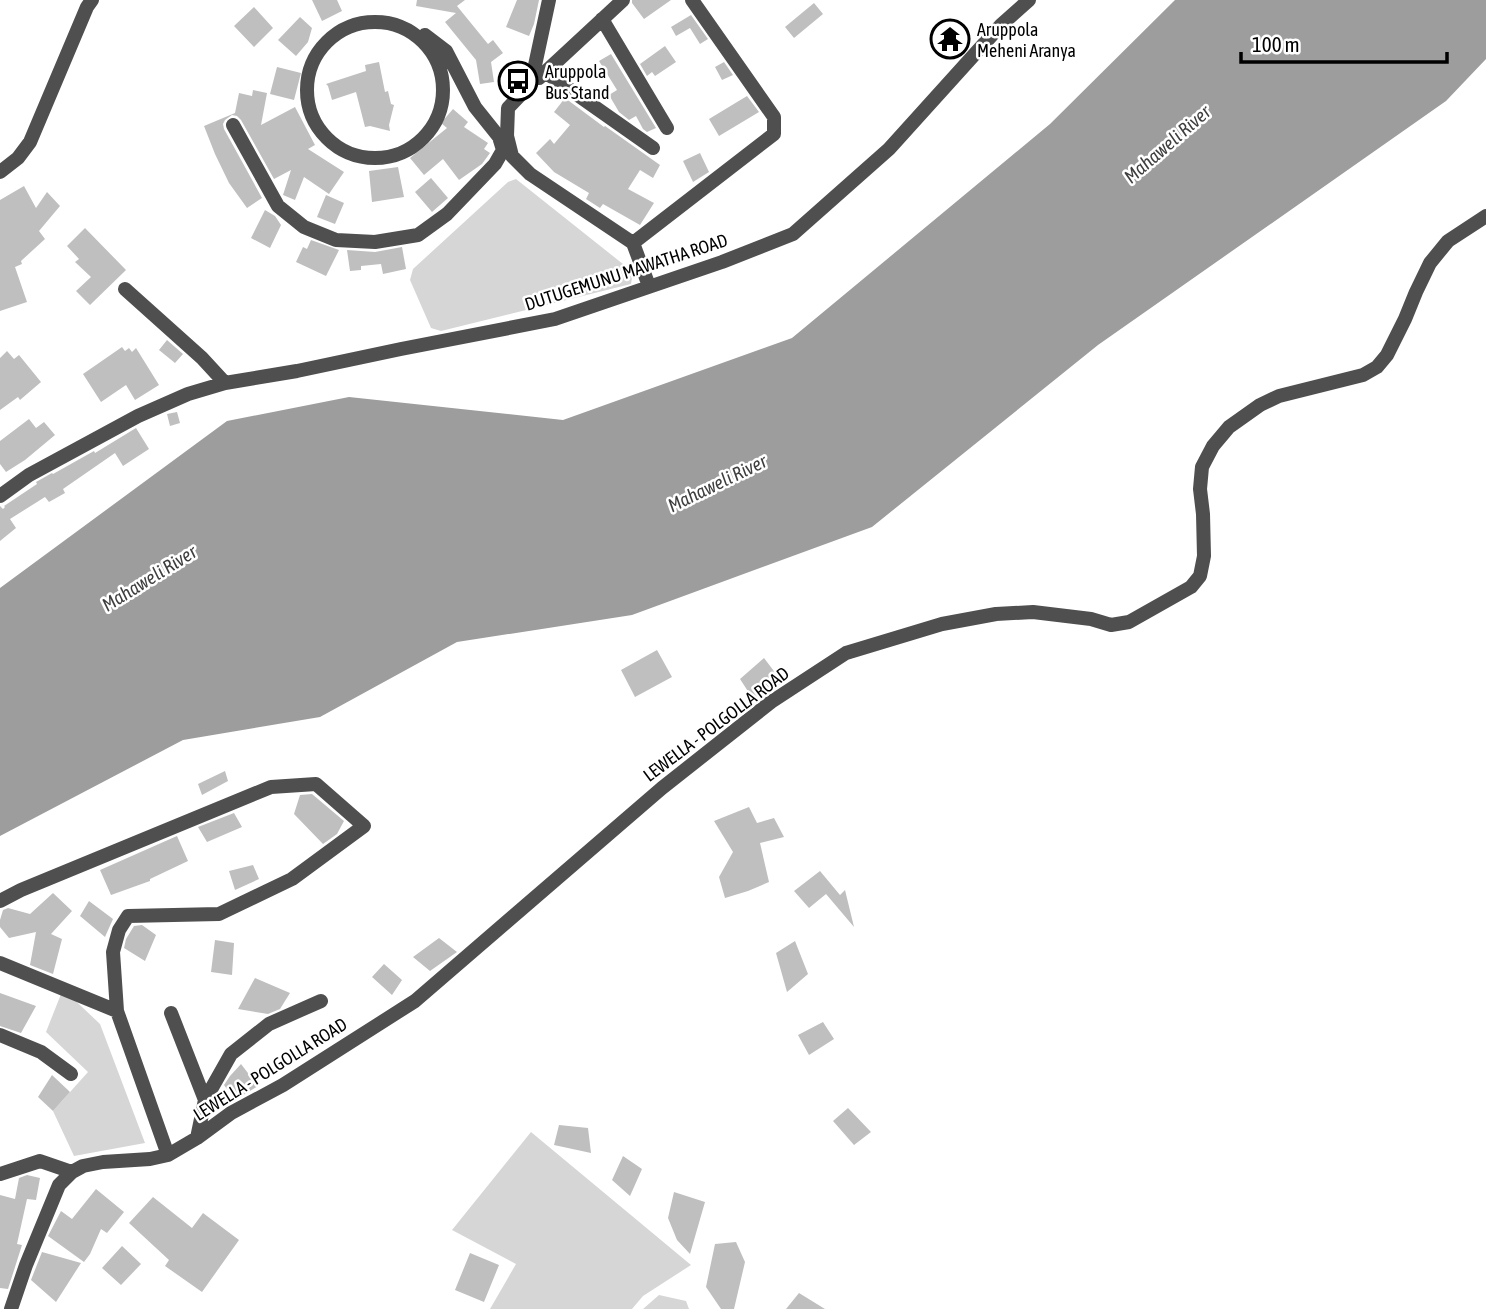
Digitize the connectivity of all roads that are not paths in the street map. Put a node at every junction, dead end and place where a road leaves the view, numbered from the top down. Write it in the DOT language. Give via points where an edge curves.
graph roads {
  1 [pos="92,0"];
  2 [pos="549,0"];
  3 [pos="623,0"];
  4 [pos="692,0"];
  5 [pos="1029,0"];
  6 [pos="601,19"];
  7 [pos="405,27"];
  8 [pos="545,72"];
  9 [pos="531,84"];
  10 [pos="233,125"];
  11 [pos="667,128"];
  12 [pos="653,148"];
  13 [pos="508,153"];
  14 [pos="0,172"];
  15 [pos="1486,216"];
  16 [pos="633,243"];
  17 [pos="649,286"];
  18 [pos="125,289"];
  19 [pos="225,383"];
  20 [pos="0,496"];
  21 [pos="0,901"];
  22 [pos="0,963"];
  23 [pos="321,1000"];
  24 [pos="117,1011"];
  25 [pos="171,1013"];
  26 [pos="0,1035"];
  27 [pos="71,1074"];
  28 [pos="205,1100"];
  29 [pos="197,1138"];
  30 [pos="168,1155"];
  31 [pos="72,1172"];
  32 [pos="0,1174"];
  33 [pos="11,1309"];
  1 -- 14 [label="street" via="30,142 18,159"];
  2 -- 9 [label="street"];
  3 -- 6 [label="street"];
  4 -- 16 [label="street" via="774,117 774,134"];
  5 -- 17 [label="street, DUTUGEMUNU MAWATHA ROAD" via="889,149 793,234"];
  6 -- 8 [label="street"];
  6 -- 11 [label="street"];
  7 -- 7 [label="street" via="361,21 323,43 309,69 306,99 310,114 337,148 365,159 395,156 409,150 435,124 444,88 442,73 428,46"];
  7 -- 13 [label="street" via="422,32 446,51 475,107"];
  8 -- 9 [label="street"];
  8 -- 12 [label="street"];
  9 -- 13 [label="street" via="508,108"];
  10 -- 13 [label="street" via="278,206 304,227 336,240 375,242 418,235 447,214"];
  13 -- 16 [label="street" via="530,174"];
  15 -- 29 [label="street, LEWELLA - POLGOLLA ROAD" via="1448,241 1430,263 1377,367 1260,405 1229,427 1213,446 1202,467 1200,489 1204,556 1200,576 1191,587 1129,622 1111,625 1033,612 996,614 942,624 846,653 771,702 673,779 415,1002"];
  16 -- 17 [label="street"];
  17 -- 19 [label="street, DUTUGEMUNU MAWATHA ROAD" via="555,319"];
  18 -- 19 [label="street"];
  19 -- 20 [label="street, DUTUGEMUNU MAWATHA ROAD" via="138,416 29,475"];
  21 -- 24 [label="street" via="271,787 316,784 364,826 292,879 219,914 128,916 113,952"];
  22 -- 24 [label="street"];
  23 -- 28 [label="street" via="269,1024 231,1054"];
  24 -- 30 [label="street"];
  25 -- 28 [label="street"];
  26 -- 27 [label="street" via="41,1052"];
  28 -- 29 [label="street"];
  29 -- 30 [label="street, LEWELLA - POLGOLLA ROAD"];
  30 -- 31 [label="street, LEWELLA - POLGOLLA ROAD" via="103,1162"];
  31 -- 32 [label="street" via="40,1161"];
  31 -- 33 [label="street" via="59,1185"];
}
